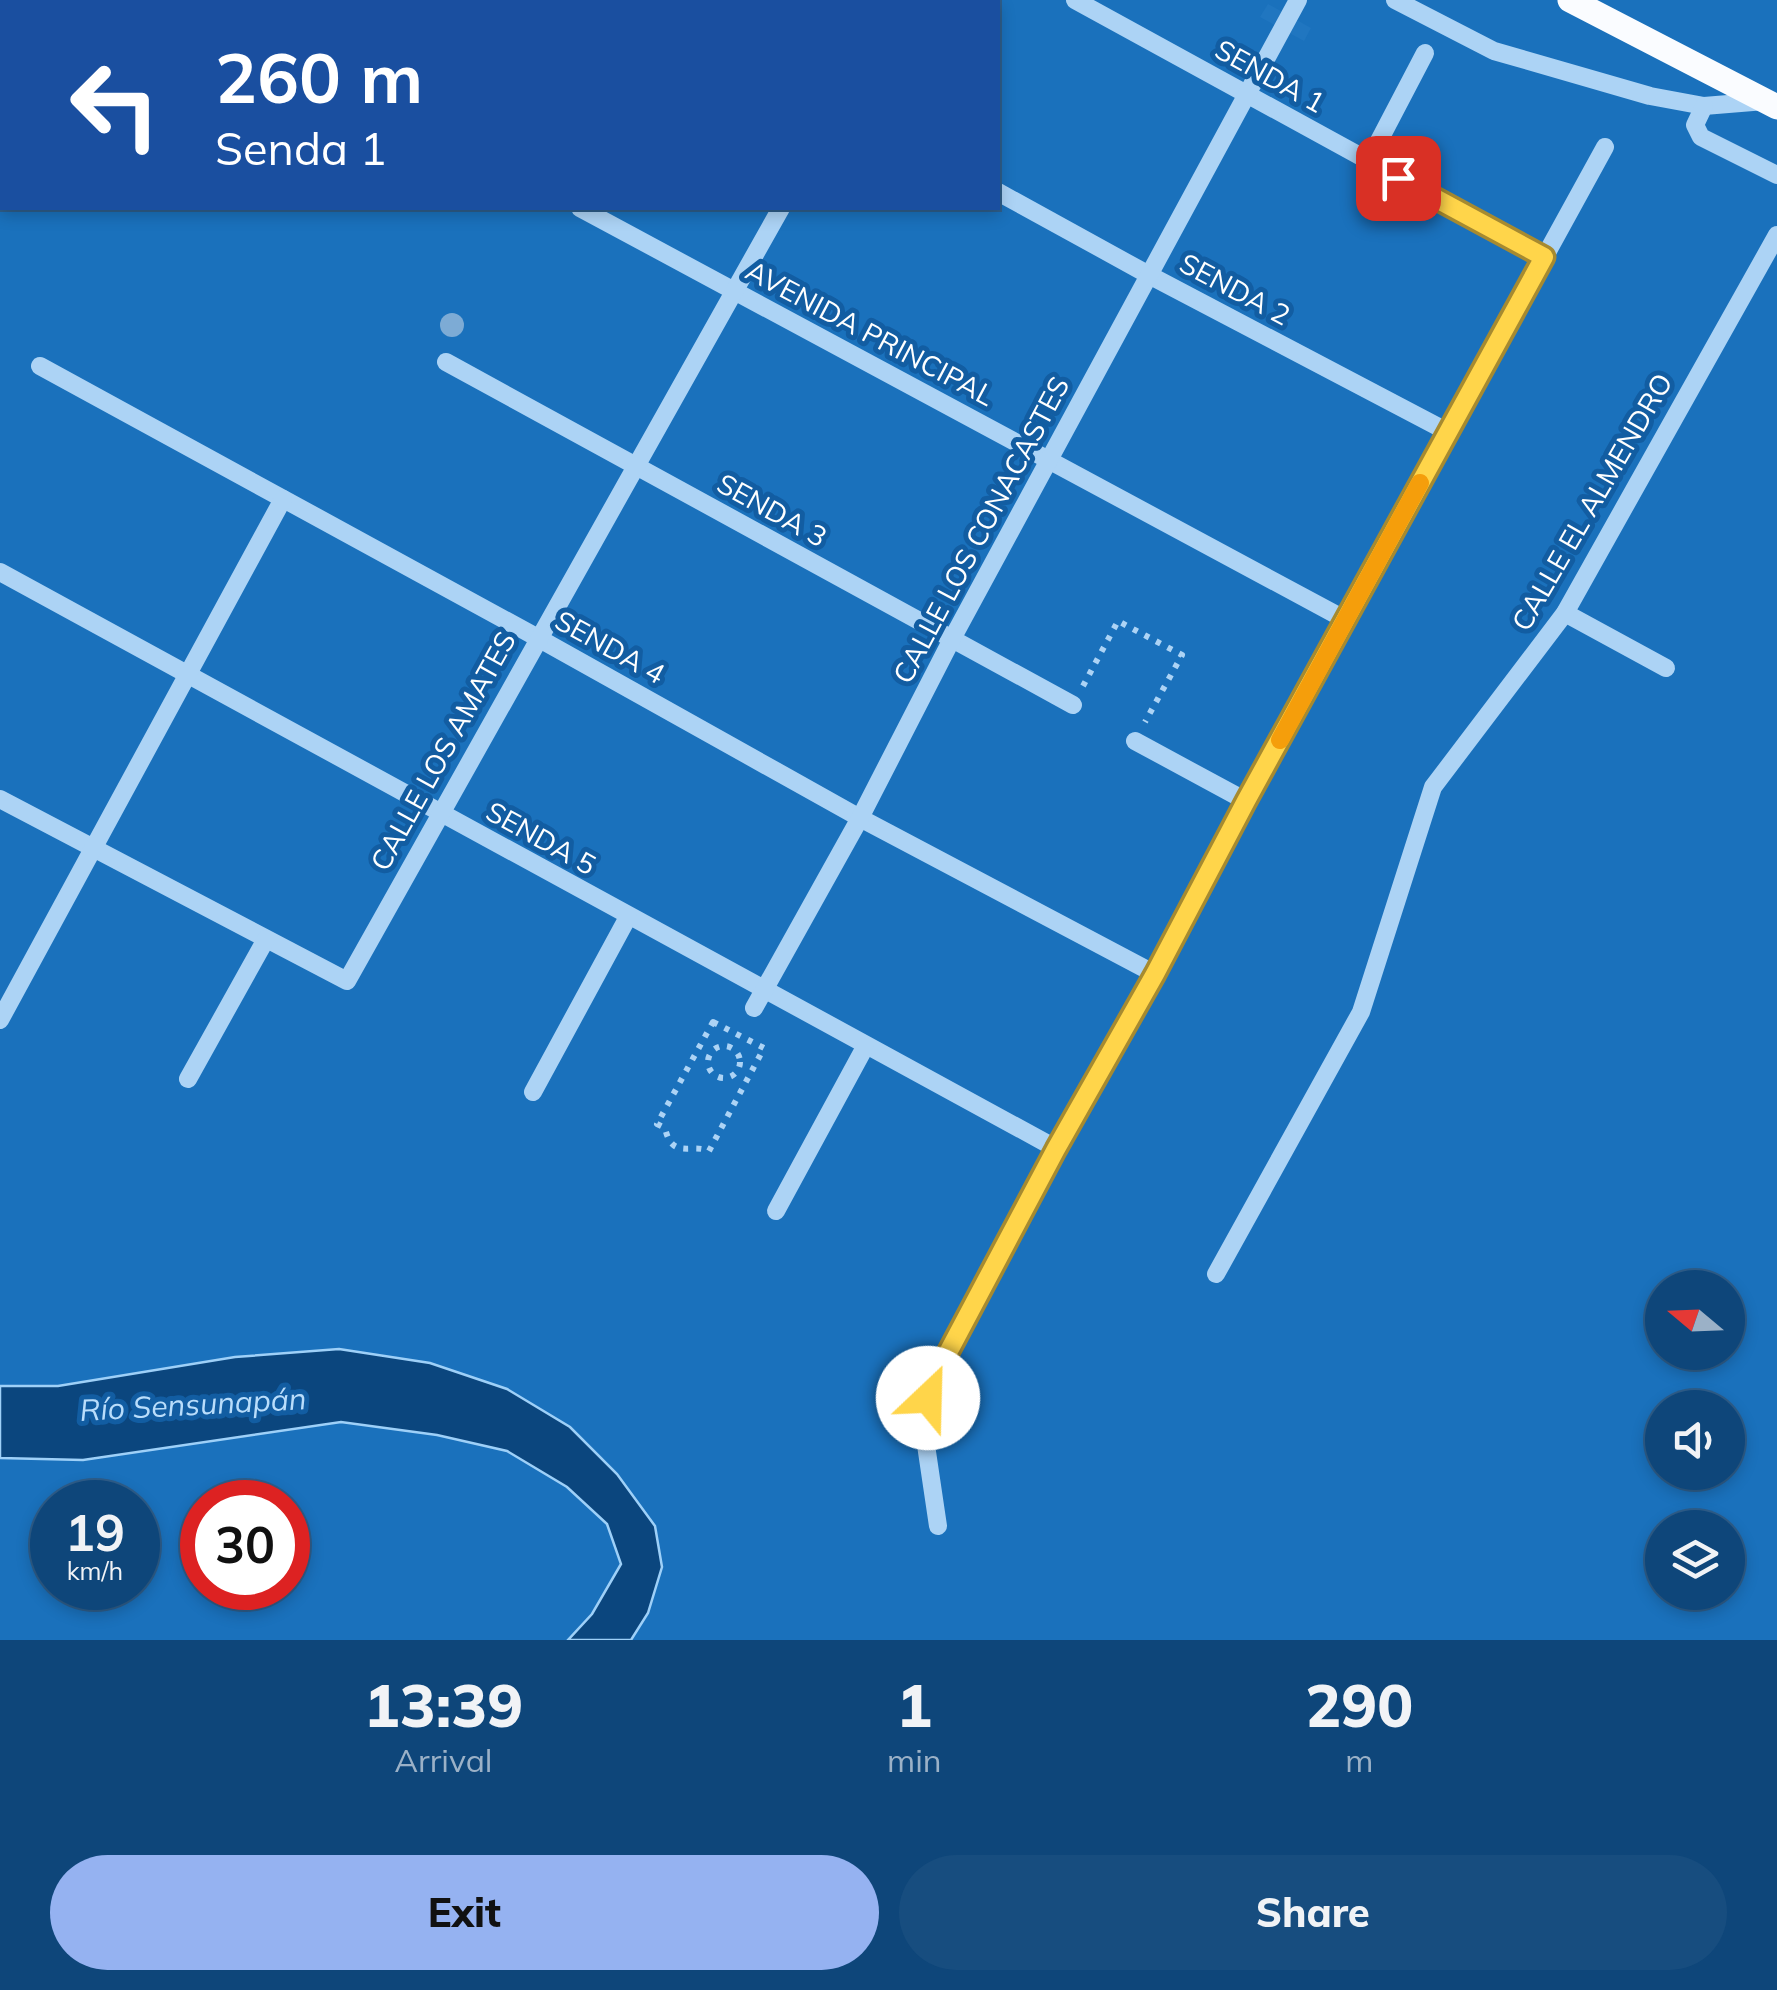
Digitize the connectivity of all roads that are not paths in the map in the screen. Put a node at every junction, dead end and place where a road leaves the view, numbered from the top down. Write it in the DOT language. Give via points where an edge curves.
graph roads {
  1 [pos="1075,0"];
  2 [pos="1298,0"];
  3 [pos="1395,0"];
  4 [pos="1570,0"];
  5 [pos="1425,53"];
  6 [pos="1247,96"];
  7 [pos="1771,104"];
  8 [pos="1704,106"];
  9 [pos="1605,146"];
  10 [pos="1368,162"];
  11 [pos="1777,175"];
  12 [pos="1000,193"];
  13 [pos="584,210"];
  14 [pos="780,210"];
  15 [pos="1777,235"];
  16 [pos="1544,257"];
  17 [pos="1149,275"];
  18 [pos="734,291"];
  19 [pos="446,362"];
  20 [pos="40,366"];
  21 [pos="1448,432"];
  22 [pos="1049,460"];
  23 [pos="634,466"];
  24 [pos="283,498"];
  25 [pos="0,572"];
  26 [pos="1565,613"];
  27 [pos="1346,620"];
  28 [pos="538,638"];
  29 [pos="952,639"];
  30 [pos="1666,668"];
  31 [pos="188,675"];
  32 [pos="1073,705"];
  33 [pos="1135,741"];
  34 [pos="0,799"];
  35 [pos="1246,801"];
  36 [pos="440,814"];
  37 [pos="860,818"];
  38 [pos="94,848"];
  39 [pos="628,917"];
  40 [pos="266,939"];
  41 [pos="1155,974"];
  42 [pos="763,990"];
  43 [pos="754,1008"];
  44 [pos="0,1020"];
  45 [pos="866,1047"];
  46 [pos="188,1080"];
  47 [pos="534,1092"];
  48 [pos="1056,1149"];
  49 [pos="776,1210"];
  50 [pos="1216,1274"];
  51 [pos="938,1526"];
  1 -- 6 [label="street, SENDA 1"];
  2 -- 6 [label="street, CALLE LOS CONACASTES"];
  3 -- 8 [label="street" via="1494,51"];
  4 -- 7 [label="main road"];
  5 -- 10 [label="street"];
  6 -- 10 [label="street, SENDA 1"];
  6 -- 17 [label="street, CALLE LOS CONACASTES"];
  7 -- 8 [label="street"];
  8 -- 11 [label="street" via="1695,124 1701,137"];
  9 -- 16 [label="street"];
  10 -- 16 [label="street, SENDA 1"];
  12 -- 17 [label="street, SENDA 2"];
  13 -- 18 [label="street, AVENIDA PRINCIPAL"];
  14 -- 18 [label="street, CALLE LOS AMATES"];
  15 -- 26 [label="street, CALLE EL ALMENDRO"];
  16 -- 21 [label="street"];
  17 -- 21 [label="street, SENDA 2"];
  17 -- 22 [label="street, CALLE LOS CONACASTES"];
  18 -- 22 [label="street, AVENIDA PRINCIPAL"];
  18 -- 23 [label="street, CALLE LOS AMATES"];
  19 -- 23 [label="street, SENDA 3"];
  20 -- 24 [label="street, SENDA 4"];
  21 -- 27 [label="street"];
  22 -- 27 [label="street, AVENIDA PRINCIPAL"];
  22 -- 29 [label="street, CALLE LOS CONACASTES"];
  23 -- 28 [label="street, CALLE LOS AMATES"];
  23 -- 29 [label="street, SENDA 3"];
  24 -- 28 [label="street, SENDA 4"];
  24 -- 31 [label="street"];
  25 -- 31 [label="street, SENDA 5"];
  26 -- 30 [label="street"];
  26 -- 50 [label="street, CALLE EL ALMENDRO" via="1433,787 1361,1012"];
  27 -- 35 [label="street"];
  28 -- 36 [label="street, CALLE LOS AMATES"];
  28 -- 37 [label="street, SENDA 4"];
  29 -- 32 [label="street, SENDA 3"];
  29 -- 37 [label="street, CALLE LOS CONACASTES"];
  31 -- 36 [label="street, SENDA 5"];
  31 -- 38 [label="street"];
  33 -- 35 [label="street"];
  34 -- 38 [label="street, CALLE LOS AMATES"];
  35 -- 41 [label="street"];
  36 -- 39 [label="street, SENDA 5"];
  36 -- 40 [label="street, CALLE LOS AMATES" via="347,981"];
  37 -- 41 [label="street, SENDA 4"];
  37 -- 42 [label="street, CALLE LOS CONACASTES"];
  38 -- 40 [label="street, CALLE LOS AMATES"];
  38 -- 44 [label="street"];
  39 -- 42 [label="street, SENDA 5"];
  39 -- 47 [label="street"];
  40 -- 46 [label="street"];
  41 -- 48 [label="street"];
  42 -- 43 [label="street, CALLE LOS CONACASTES"];
  42 -- 45 [label="street, SENDA 5"];
  45 -- 48 [label="street, SENDA 5"];
  45 -- 49 [label="street"];
  48 -- 51 [label="street" via="934,1379 922,1418"];
}
